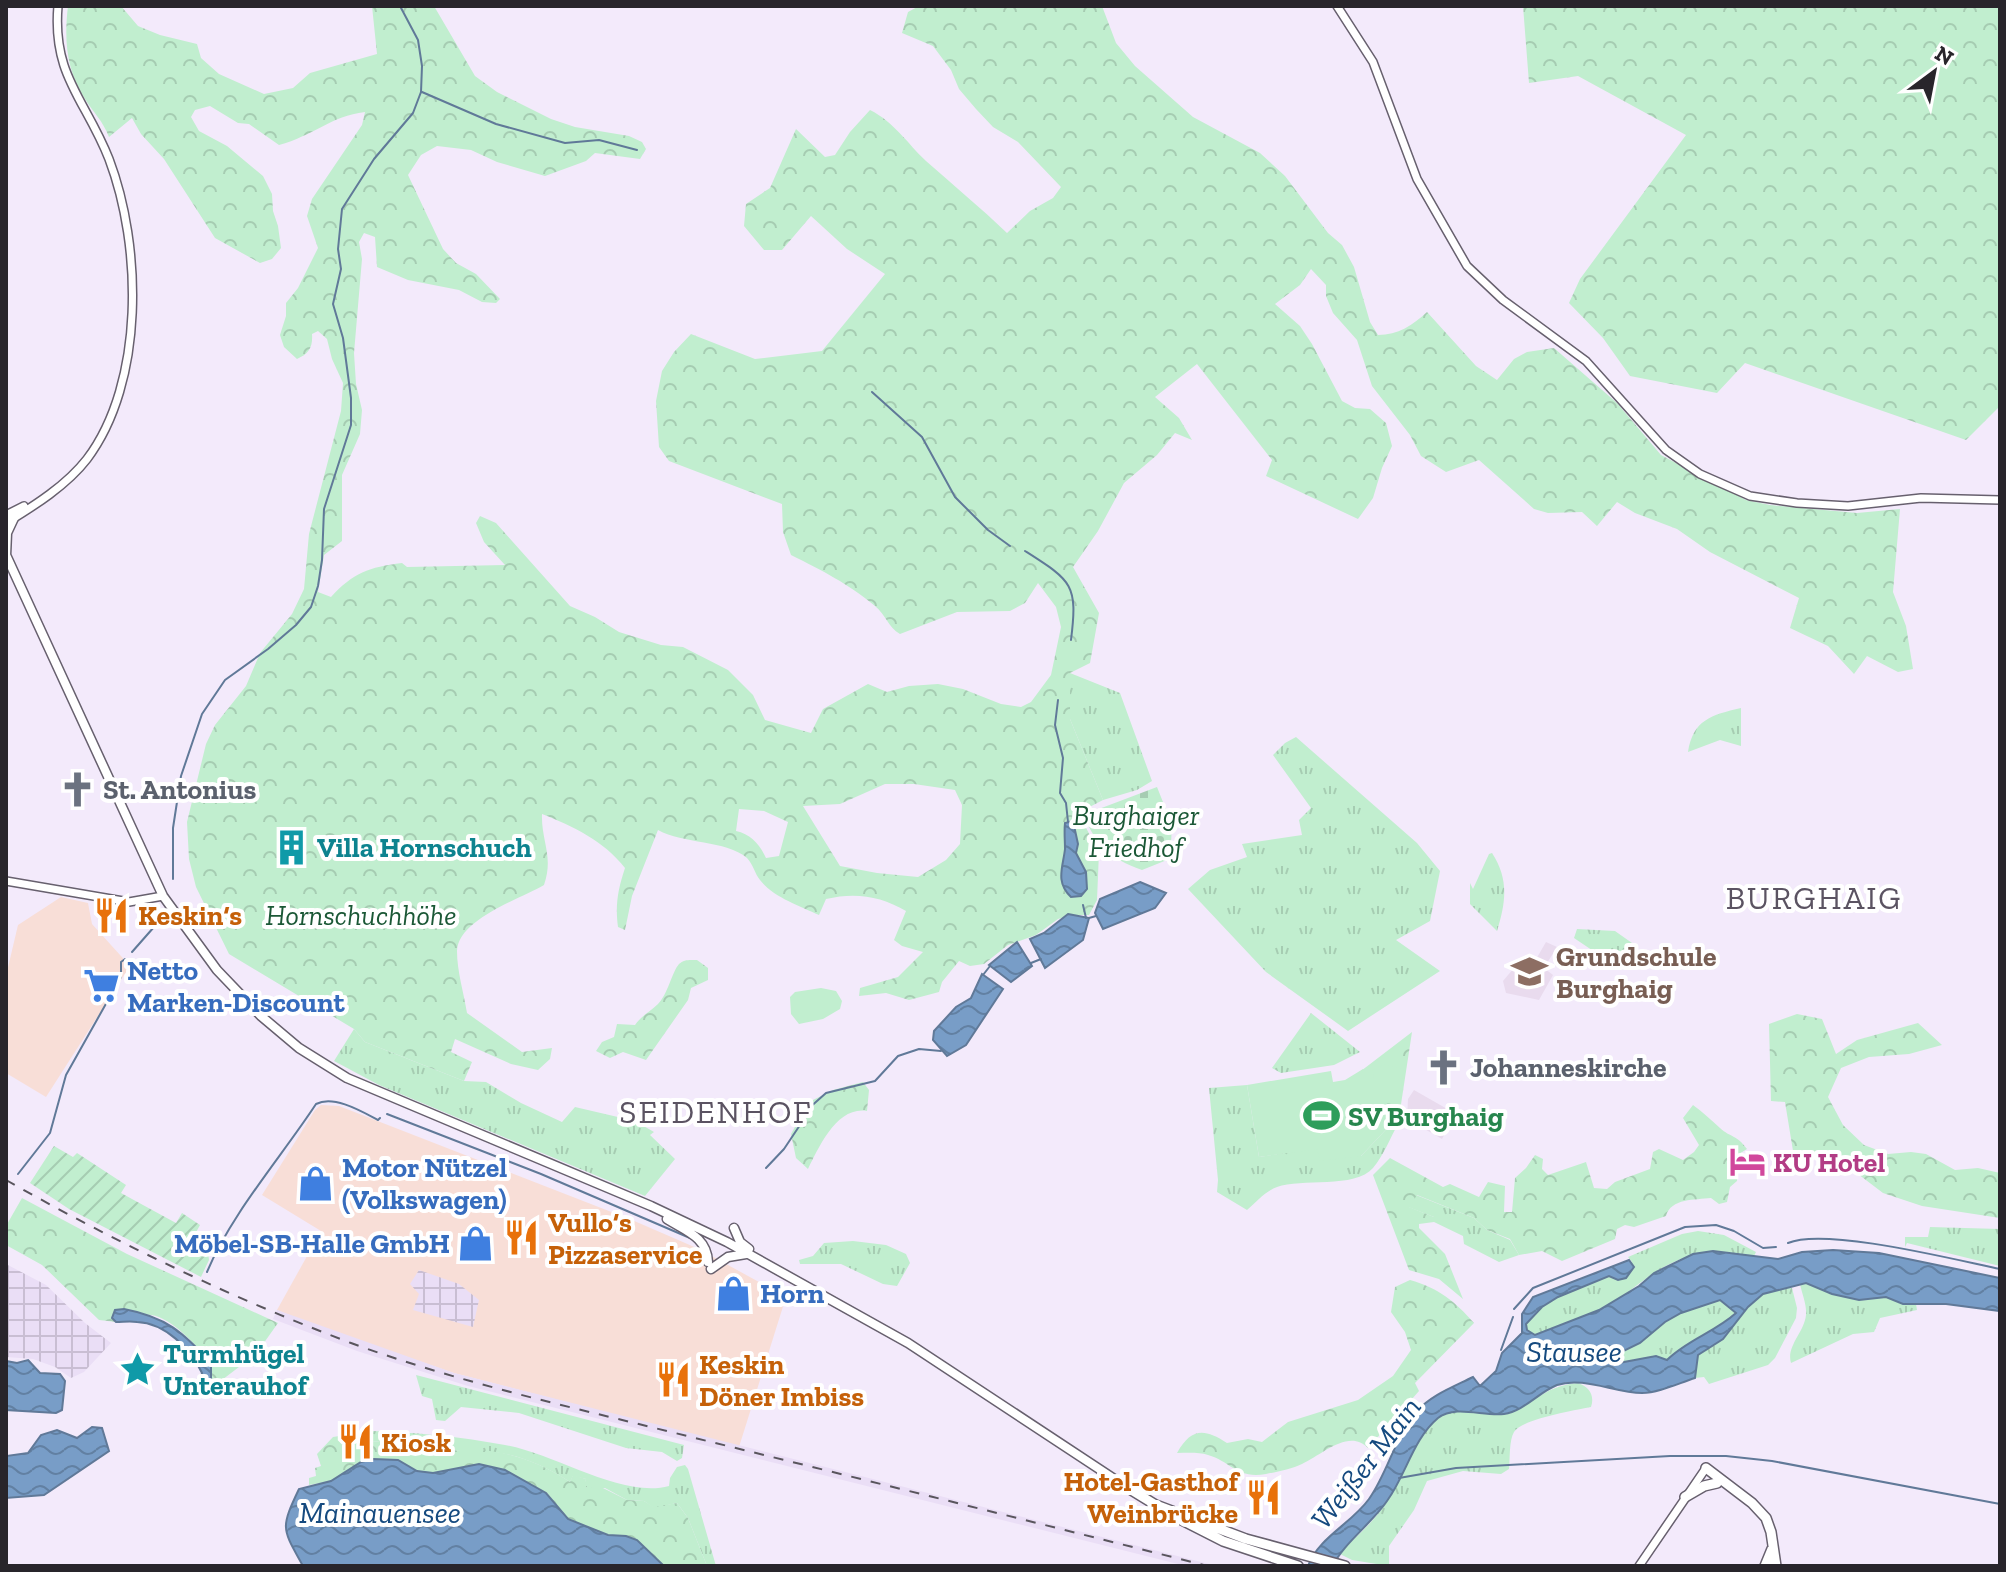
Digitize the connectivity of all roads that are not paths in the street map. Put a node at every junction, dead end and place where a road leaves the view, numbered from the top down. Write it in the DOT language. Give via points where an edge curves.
graph roads {
  1 [pos="58,6"];
  2 [pos="1337,6"];
  3 [pos="2000,500"];
  4 [pos="9,519"];
  5 [pos="6,555"];
  6 [pos="6,881"];
  7 [pos="163,896"];
  8 [pos="651,1206"];
  9 [pos="734,1228"];
  10 [pos="748,1253"];
  11 [pos="757,1258"];
  12 [pos="1704,1470"];
  13 [pos="1717,1483"];
  14 [pos="1728,1487"];
  15 [pos="1128,1488"];
  16 [pos="1685,1497"];
  17 [pos="1773,1546"];
  18 [pos="1297,1562"];
  19 [pos="1343,1566"];
  20 [pos="1639,1566"];
  21 [pos="1765,1566"];
  22 [pos="1776,1566"];
  1 -- 4 [label="street" via="65,74 118,183 131,267 130,328 111,419 81,465"];
  2 -- 3 [label="street" via="1373,62 1417,179 1467,266 1503,300 1586,361 1666,450 1700,474 1750,496 1848,506 1921,498"];
  4 -- 5 [label="main road"];
  5 -- 7 [label="main road"];
  6 -- 7 [label="street" via="129,902"];
  7 -- 8 [label="main road" via="217,970 299,1048 347,1078"];
  8 -- 10 [label="main road"];
  8 -- 10 [label="main road" via="702,1241 709,1265"];
  9 -- 11 [label="main road"];
  10 -- 11 [label="main road"];
  11 -- 15 [label="main road" via="908,1343"];
  12 -- 13 [label="highway"];
  12 -- 14 [label="highway"];
  12 -- 16 [label="street"];
  13 -- 14 [label="highway"];
  13 -- 16 [label="highway"];
  14 -- 17 [label="highway" via="1759,1509"];
  15 -- 18 [label="highway" via="1156,1505"];
  16 -- 20 [label="street"];
  17 -- 21 [label="highway"];
  17 -- 22 [label="highway"];
  18 -- 19 [label="highway"];
}
